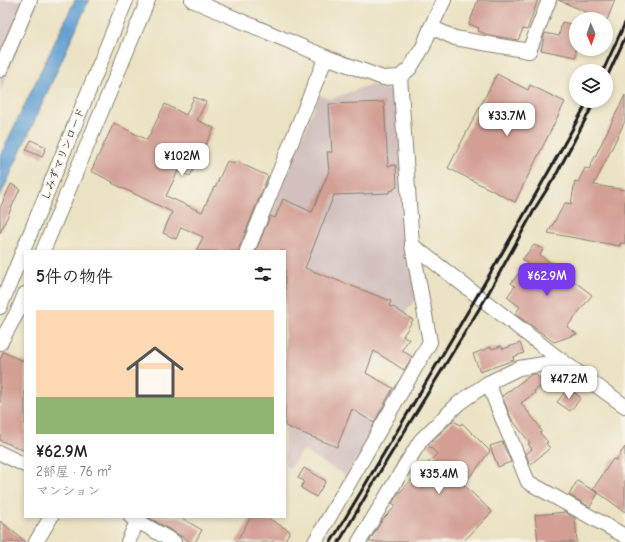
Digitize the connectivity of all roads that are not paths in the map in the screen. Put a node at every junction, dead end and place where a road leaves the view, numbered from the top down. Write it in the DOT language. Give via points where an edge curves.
graph roads {
  1 [pos="30,0"];
  2 [pos="126,0"];
  3 [pos="148,0"];
  4 [pos="192,0"];
  5 [pos="444,0"];
  6 [pos="549,0"];
  7 [pos="431,27"];
  8 [pos="326,57"];
  9 [pos="0,70"];
  10 [pos="400,77"];
  11 [pos="412,245"];
  12 [pos="43,250"];
  13 [pos="247,250"];
  14 [pos="24,296"];
  15 [pos="0,307"];
  16 [pos="0,343"];
  17 [pos="562,361"];
  18 [pos="488,383"];
  19 [pos="625,406"];
  20 [pos="0,453"];
  21 [pos="24,465"];
  22 [pos="50,518"];
  23 [pos="136,518"];
  24 [pos="625,536"];
  25 [pos="36,542"];
  26 [pos="128,542"];
  27 [pos="174,542"];
  28 [pos="315,542"];
  29 [pos="360,542"];
  1 -- 9 [label="street"];
  2 -- 15 [label="street, しみずマリンロード"];
  3 -- 12 [label="street, しみずマリンロード"];
  4 -- 8 [label="street"];
  5 -- 7 [label="street"];
  6 -- 7 [label="street" via="529,51 455,38"];
  7 -- 10 [label="street" via="423,48 410,68"];
  8 -- 10 [label="street" via="384,78"];
  8 -- 13 [label="street"];
  10 -- 11 [label="street"];
  11 -- 17 [label="street"];
  11 -- 28 [label="street" via="430,342"];
  14 -- 16 [label="street"];
  17 -- 18 [label="street" via="519,368"];
  17 -- 19 [label="street"];
  18 -- 24 [label="street" via="528,482"];
  18 -- 29 [label="street" via="459,402 421,440"];
  20 -- 21 [label="street"];
  22 -- 25 [label="street"];
  23 -- 26 [label="street"];
  23 -- 27 [label="street"];
}
